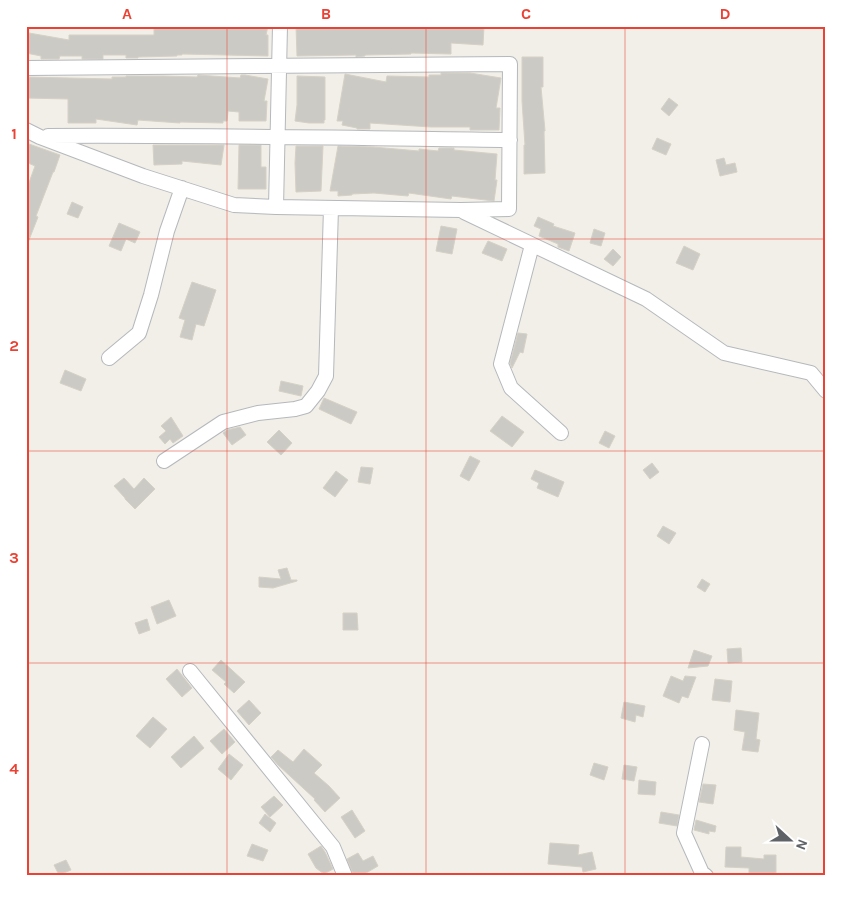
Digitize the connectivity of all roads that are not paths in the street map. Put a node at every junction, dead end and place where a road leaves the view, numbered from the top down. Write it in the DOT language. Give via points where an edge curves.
graph roads {
  1 [pos="280,26"];
  2 [pos="280,66"];
  3 [pos="26,68"];
  4 [pos="26,130"];
  5 [pos="40,137"];
  6 [pos="278,138"];
  7 [pos="510,140"];
  8 [pos="182,188"];
  9 [pos="276,207"];
  10 [pos="332,208"];
  11 [pos="460,210"];
  12 [pos="532,245"];
  13 [pos="109,358"];
  14 [pos="826,391"];
  15 [pos="561,433"];
  16 [pos="164,461"];
  17 [pos="190,672"];
  18 [pos="702,744"];
  19 [pos="345,876"];
  20 [pos="706,876"];
  1 -- 2 [label="street"];
  2 -- 3 [label="street"];
  2 -- 6 [label="street"];
  2 -- 7 [label="street" via="510,64"];
  4 -- 5 [label="street"];
  5 -- 6 [label="street"];
  5 -- 8 [label="street"];
  6 -- 7 [label="street"];
  6 -- 9 [label="street"];
  7 -- 11 [label="street" via="509,209"];
  8 -- 9 [label="street" via="234,205"];
  8 -- 13 [label="street" via="139,334"];
  9 -- 10 [label="street"];
  10 -- 11 [label="street"];
  10 -- 16 [label="street" via="326,376 318,391 306,406 223,422"];
  11 -- 12 [label="street"];
  12 -- 14 [label="street" via="646,299 724,353 812,373"];
  12 -- 15 [label="street" via="501,364 511,388"];
  17 -- 19 [label="street" via="333,847"];
  18 -- 20 [label="street" via="684,833"];
}
